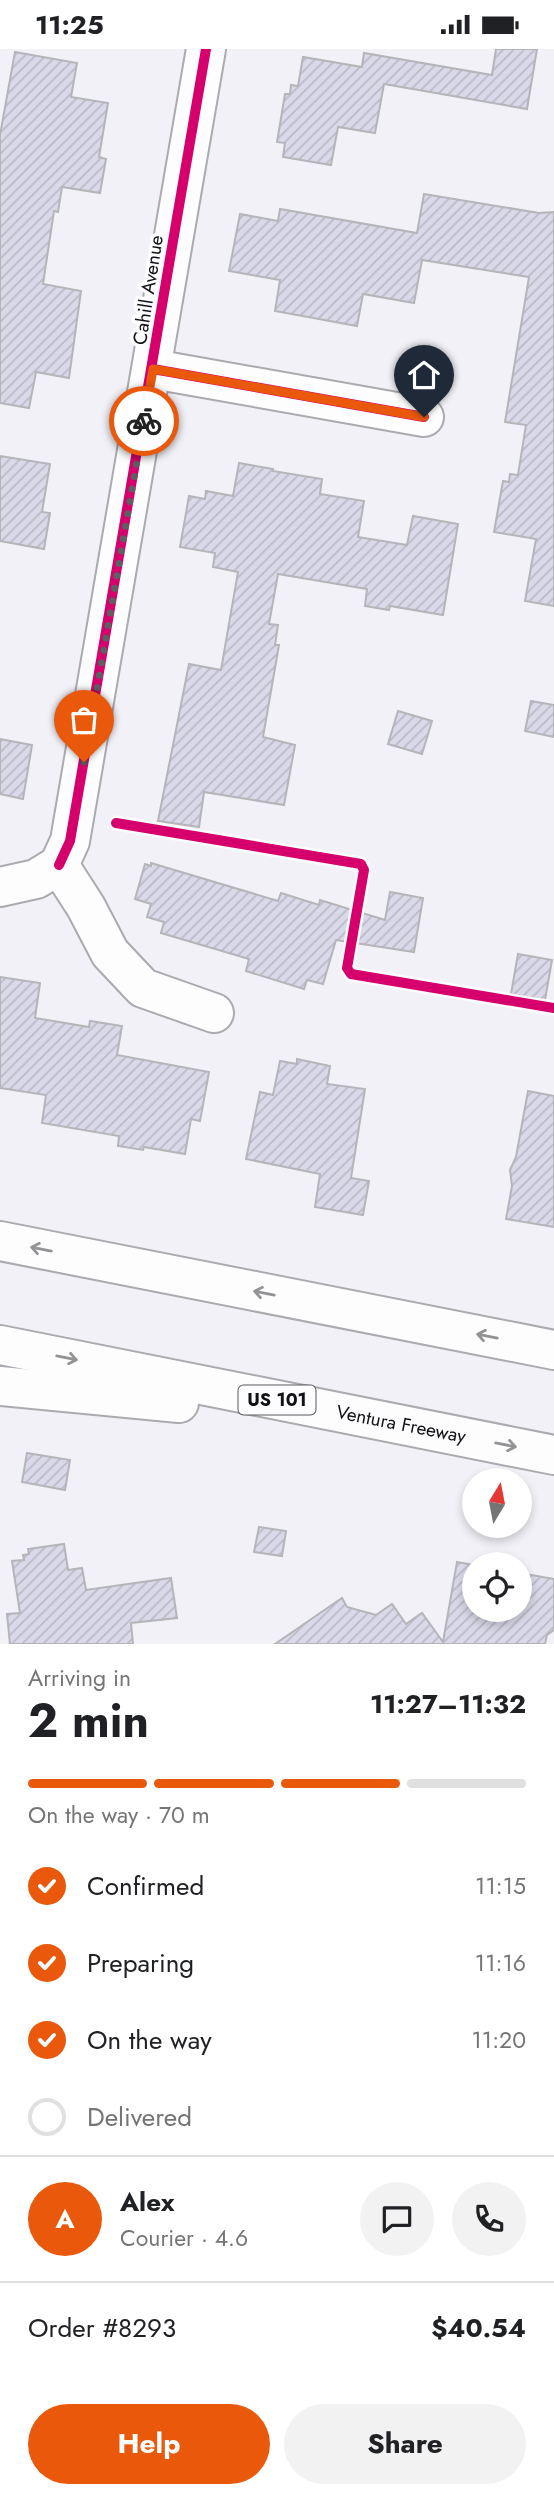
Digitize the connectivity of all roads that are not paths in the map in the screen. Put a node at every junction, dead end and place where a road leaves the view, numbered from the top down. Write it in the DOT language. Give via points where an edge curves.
graph roads {
  1 [pos="206,49"];
  2 [pos="153,369"];
  3 [pos="424,417"];
  4 [pos="59,865"];
  5 [pos="0,887"];
  6 [pos="214,1013"];
  7 [pos="0,1241"];
  8 [pos="0,1345"];
  9 [pos="554,1349"];
  10 [pos="0,1386"];
  11 [pos="383,1421"];
  12 [pos="554,1455"];
  1 -- 2 [label="main road, Cahill Avenue"];
  2 -- 3 [label="main road"];
  2 -- 4 [label="main road, Cahill Avenue" via="71,841"];
  4 -- 5 [label="main road" via="36,879"];
  4 -- 6 [label="main road" via="110,953 143,988"];
  9 -- 7 [label="main road, one-way"];
  8 -- 11 [label="main road, Ventura Freeway / US 101, one-way"];
  10 -- 11 [label="main road"];
  11 -- 12 [label="main road, Ventura Freeway / US 101, one-way"];
}
